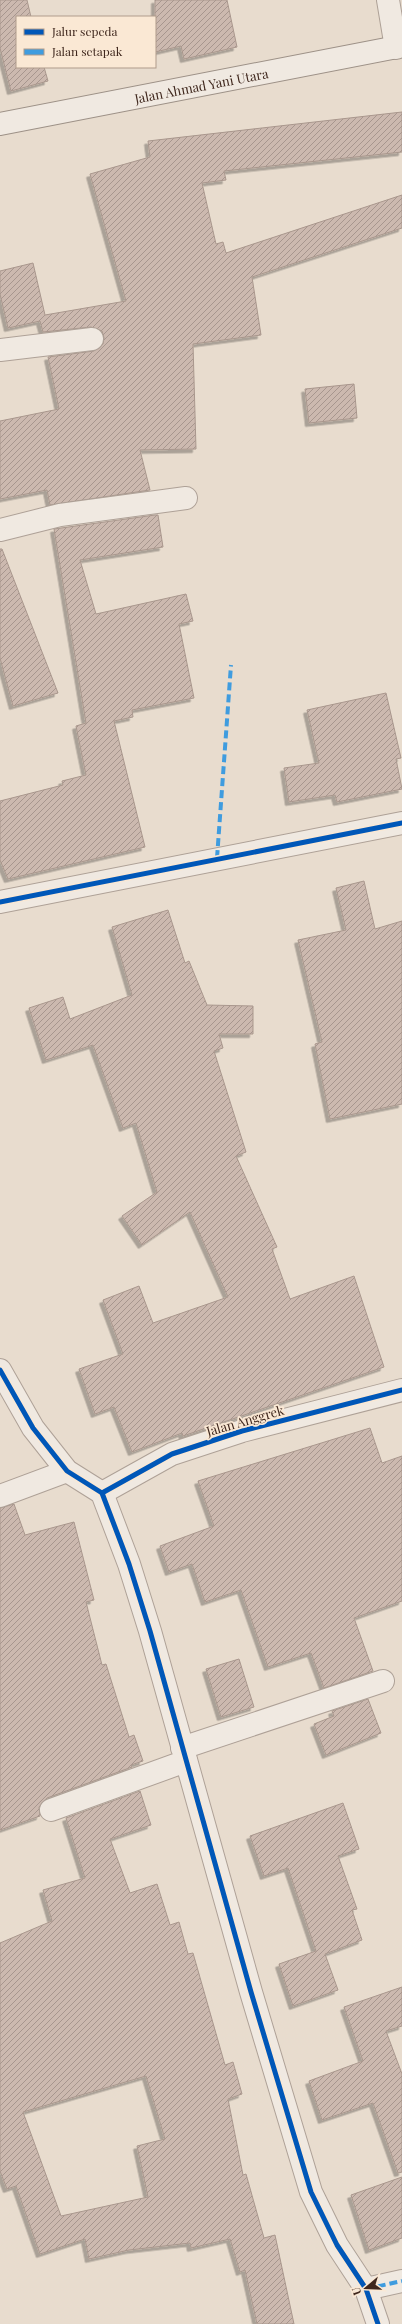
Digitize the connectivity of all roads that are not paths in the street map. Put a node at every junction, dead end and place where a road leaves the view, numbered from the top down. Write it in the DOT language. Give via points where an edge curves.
graph roads {
  1 [pos="388,0"];
  2 [pos="399,47"];
  3 [pos="0,124"];
  4 [pos="92,339"];
  5 [pos="0,350"];
  6 [pos="186,498"];
  7 [pos="0,530"];
  8 [pos="402,823"];
  9 [pos="0,902"];
  10 [pos="0,1370"];
  11 [pos="402,1390"];
  12 [pos="67,1471"];
  13 [pos="102,1493"];
  14 [pos="0,1496"];
  15 [pos="383,1681"];
  16 [pos="184,1754"];
  17 [pos="51,1810"];
  18 [pos="402,2281"];
  19 [pos="366,2289"];
  20 [pos="378,2324"];
  1 -- 2 [label="street"];
  2 -- 3 [label="street, Jalan Ahmad Yani Utara"];
  4 -- 5 [label="street"];
  6 -- 7 [label="street" via="60,515"];
  8 -- 9 [label="street"];
  10 -- 12 [label="street" via="33,1428"];
  11 -- 13 [label="street, Jalan Anggrek" via="242,1431 172,1454"];
  12 -- 13 [label="street"];
  12 -- 14 [label="street"];
  13 -- 16 [label="street" via="129,1564"];
  15 -- 16 [label="street"];
  16 -- 17 [label="street"];
  16 -- 19 [label="street" via="311,2192 337,2246"];
  18 -- 19 [label="street"];
  19 -- 20 [label="street"];
}
